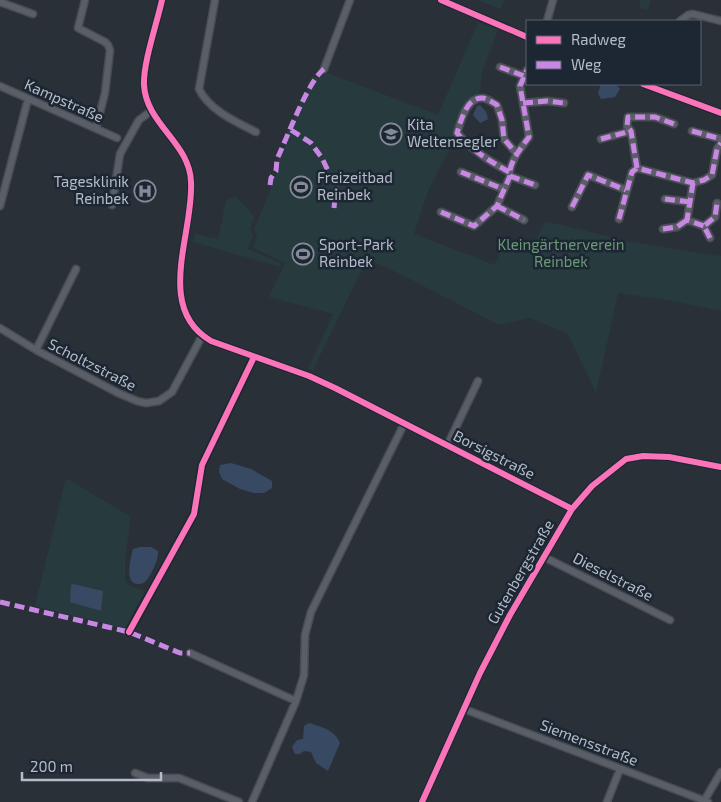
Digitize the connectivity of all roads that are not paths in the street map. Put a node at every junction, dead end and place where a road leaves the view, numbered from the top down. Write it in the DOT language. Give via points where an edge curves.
graph roads {
  1 [pos="85,0"];
  2 [pos="162,0"];
  3 [pos="215,0"];
  4 [pos="350,0"];
  5 [pos="441,0"];
  6 [pos="553,0"];
  7 [pos="0,2"];
  8 [pos="32,14"];
  9 [pos="547,20"];
  10 [pos="681,20"];
  11 [pos="721,21"];
  12 [pos="526,37"];
  13 [pos="500,67"];
  14 [pos="324,69"];
  15 [pos="526,72"];
  16 [pos="524,76"];
  17 [pos="0,86"];
  18 [pos="661,87"];
  19 [pos="28,99"];
  20 [pos="523,103"];
  21 [pos="564,103"];
  22 [pos="151,111"];
  23 [pos="721,113"];
  24 [pos="674,124"];
  25 [pos="96,128"];
  26 [pos="692,131"];
  27 [pos="256,132"];
  28 [pos="631,132"];
  29 [pos="117,138"];
  30 [pos="601,139"];
  31 [pos="721,141"];
  32 [pos="517,154"];
  33 [pos="637,168"];
  34 [pos="461,172"];
  35 [pos="509,174"];
  36 [pos="693,182"];
  37 [pos="535,185"];
  38 [pos="503,189"];
  39 [pos="626,190"];
  40 [pos="665,198"];
  41 [pos="690,202"];
  42 [pos="717,203"];
  43 [pos="0,205"];
  44 [pos="112,205"];
  45 [pos="496,206"];
  46 [pos="572,207"];
  47 [pos="442,212"];
  48 [pos="618,219"];
  49 [pos="524,220"];
  50 [pos="687,220"];
  51 [pos="704,226"];
  52 [pos="663,229"];
  53 [pos="710,238"];
  54 [pos="76,268"];
  55 [pos="0,328"];
  56 [pos="202,336"];
  57 [pos="36,350"];
  58 [pos="478,381"];
  59 [pos="404,424"];
  60 [pos="447,446"];
  61 [pos="721,467"];
  62 [pos="572,509"];
  63 [pos="544,557"];
  64 [pos="670,620"];
  65 [pos="190,654"];
  66 [pos="296,701"];
  67 [pos="464,709"];
  68 [pos="620,769"];
  69 [pos="721,772"];
  70 [pos="135,773"];
  71 [pos="239,802"];
  72 [pos="252,802"];
  73 [pos="422,802"];
  74 [pos="607,802"];
  75 [pos="706,802"];
  1 -- 25 [label="street" via="78,28 105,42 110,50 105,94"];
  2 -- 22 [label="street" via="145,70 144,86"];
  3 -- 27 [label="street" via="200,89 207,102"];
  4 -- 14 [label="street"];
  5 -- 12 [label="street"];
  6 -- 9 [label="street"];
  7 -- 8 [label="street"];
  10 -- 11 [label="street" via="693,14"];
  13 -- 16 [label="street"];
  15 -- 16 [label="street"];
  16 -- 20 [label="street" via="520,86"];
  17 -- 19 [label="street, Kampstraße"];
  18 -- 23 [label="street"];
  19 -- 25 [label="street, Kampstraße"];
  19 -- 43 [label="street"];
  20 -- 21 [label="street"];
  20 -- 32 [label="street" via="529,137"];
  22 -- 44 [label="street" via="139,120 120,154"];
  22 -- 56 [label="street" via="182,153 190,175 192,192 180,268 181,297 184,313"];
  24 -- 28 [label="street" via="655,117 628,116 627,126"];
  25 -- 29 [label="street, Kampstraße"];
  26 -- 31 [label="street"];
  28 -- 30 [label="street"];
  28 -- 33 [label="street"];
  31 -- 36 [label="street" via="712,175"];
  32 -- 35 [label="street"];
  32 -- 35 [label="street" via="504,139 497,105 484,98 474,100 467,108 457,133 470,148"];
  33 -- 36 [label="street"];
  33 -- 39 [label="street" via="632,172"];
  34 -- 38 [label="street"];
  35 -- 37 [label="street"];
  35 -- 38 [label="street"];
  36 -- 41 [label="street"];
  38 -- 45 [label="street"];
  39 -- 46 [label="street" via="588,175"];
  39 -- 48 [label="street"];
  40 -- 41 [label="street"];
  41 -- 50 [label="street"];
  42 -- 51 [label="street" via="715,217"];
  45 -- 47 [label="street" via="474,226"];
  45 -- 49 [label="street"];
  50 -- 51 [label="street"];
  50 -- 52 [label="street" via="677,227"];
  51 -- 53 [label="street"];
  54 -- 57 [label="street"];
  55 -- 57 [label="street, Scholtzstraße"];
  56 -- 57 [label="street, Scholtzstraße" via="172,392 159,401 146,403 118,393"];
  56 -- 59 [label="street, Borsigstraße" via="312,377"];
  58 -- 60 [label="street"];
  59 -- 60 [label="street, Borsigstraße"];
  59 -- 66 [label="street" via="311,612 305,634 304,675"];
  60 -- 62 [label="street, Borsigstraße"];
  61 -- 62 [label="street, Gutenbergstraße" via="669,457 642,456 626,460 592,486"];
  62 -- 63 [label="street, Gutenbergstraße"];
  63 -- 64 [label="street, Dieselstraße"];
  63 -- 67 [label="street, Gutenbergstraße" via="510,615"];
  65 -- 66 [label="street"];
  66 -- 72 [label="street"];
  67 -- 68 [label="street, Siemensstraße"];
  67 -- 73 [label="street, Gutenbergstraße"];
  68 -- 74 [label="street"];
  68 -- 75 [label="street, Siemensstraße"];
  69 -- 75 [label="street, Siemensstraße"];
  70 -- 71 [label="street" via="148,778 179,778"];
}
